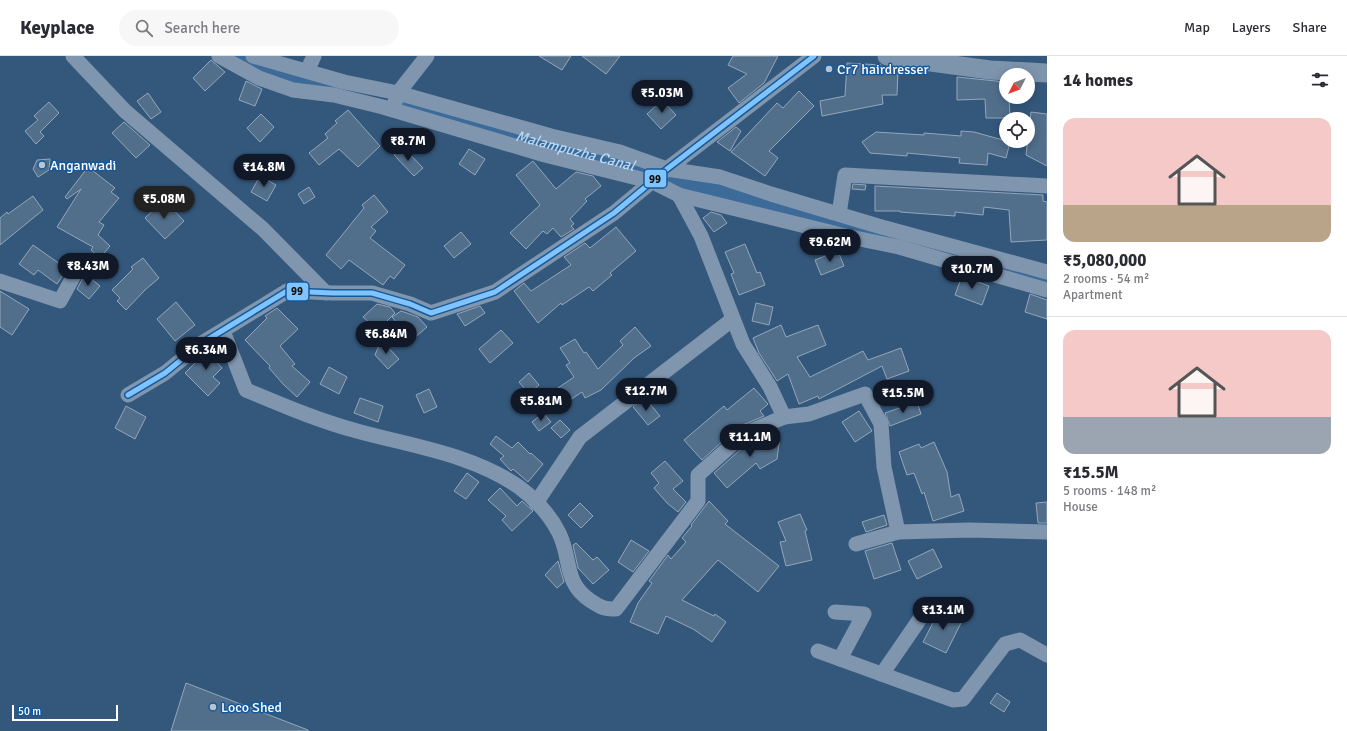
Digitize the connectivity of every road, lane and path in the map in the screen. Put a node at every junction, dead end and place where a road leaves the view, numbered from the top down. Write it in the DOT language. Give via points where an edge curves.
graph roads {
  1 [pos="73,56"];
  2 [pos="219,56"];
  3 [pos="253,56"];
  4 [pos="314,56"];
  5 [pos="427,56"];
  6 [pos="814,56"];
  7 [pos="887,56"];
  8 [pos="307,71"];
  9 [pos="1047,73"];
  10 [pos="398,93"];
  11 [pos="393,111"];
  12 [pos="667,169"];
  13 [pos="653,182"];
  14 [pos="1047,186"];
  15 [pos="679,195"];
  16 [pos="839,214"];
  17 [pos="78,268"];
  18 [pos="1047,272"];
  19 [pos="0,281"];
  20 [pos="1047,290"];
  21 [pos="326,293"];
  22 [pos="733,319"];
  23 [pos="223,331"];
  24 [pos="128,395"];
  25 [pos="784,417"];
  26 [pos="536,503"];
  27 [pos="898,532"];
  28 [pos="1047,532"];
  29 [pos="856,544"];
  30 [pos="835,612"];
  31 [pos="924,613"];
  32 [pos="818,651"];
  33 [pos="1047,655"];
  34 [pos="840,659"];
  35 [pos="882,674"];
  1 -- 21 [label="street" via="125,111 263,229"];
  2 -- 11 [label="street" via="259,78 293,90 334,95"];
  3 -- 8 [label="street"];
  4 -- 8 [label="street"];
  5 -- 10 [label="street"];
  6 -- 12 [label="street"];
  7 -- 9 [label="main road" via="990,70"];
  8 -- 10 [label="street"];
  10 -- 11 [label="street"];
  10 -- 12 [label="street" via="551,136 620,152"];
  11 -- 13 [label="street" via="545,155"];
  12 -- 13 [label="street"];
  12 -- 16 [label="street" via="720,177"];
  13 -- 15 [label="street"];
  13 -- 21 [label="street" via="614,213 495,292 431,313 372,292"];
  14 -- 16 [label="street" via="845,175"];
  15 -- 20 [label="street" via="899,247"];
  15 -- 22 [label="street" via="701,236"];
  16 -- 18 [label="street"];
  17 -- 19 [label="street" via="60,301"];
  21 -- 23 [label="street" via="287,291"];
  22 -- 25 [label="street" via="743,344 770,387"];
  22 -- 26 [label="street" via="580,437"];
  23 -- 24 [label="street" via="202,343 165,373"];
  23 -- 26 [label="street" via="246,390 324,421 479,465 519,487"];
  25 -- 26 [label="street" via="744,434 698,475 698,501 616,609 604,609 582,595 572,581 560,534 548,514"];
  25 -- 27 [label="street" via="809,414 865,394 881,424 884,467"];
  27 -- 28 [label="street"];
  27 -- 29 [label="street"];
  30 -- 34 [label="street" via="864,614"];
  31 -- 35 [label="street"];
  32 -- 34 [label="street"];
  33 -- 35 [label="street" via="1020,640 1005,644 963,699 953,700"];
  34 -- 35 [label="street"];
}
